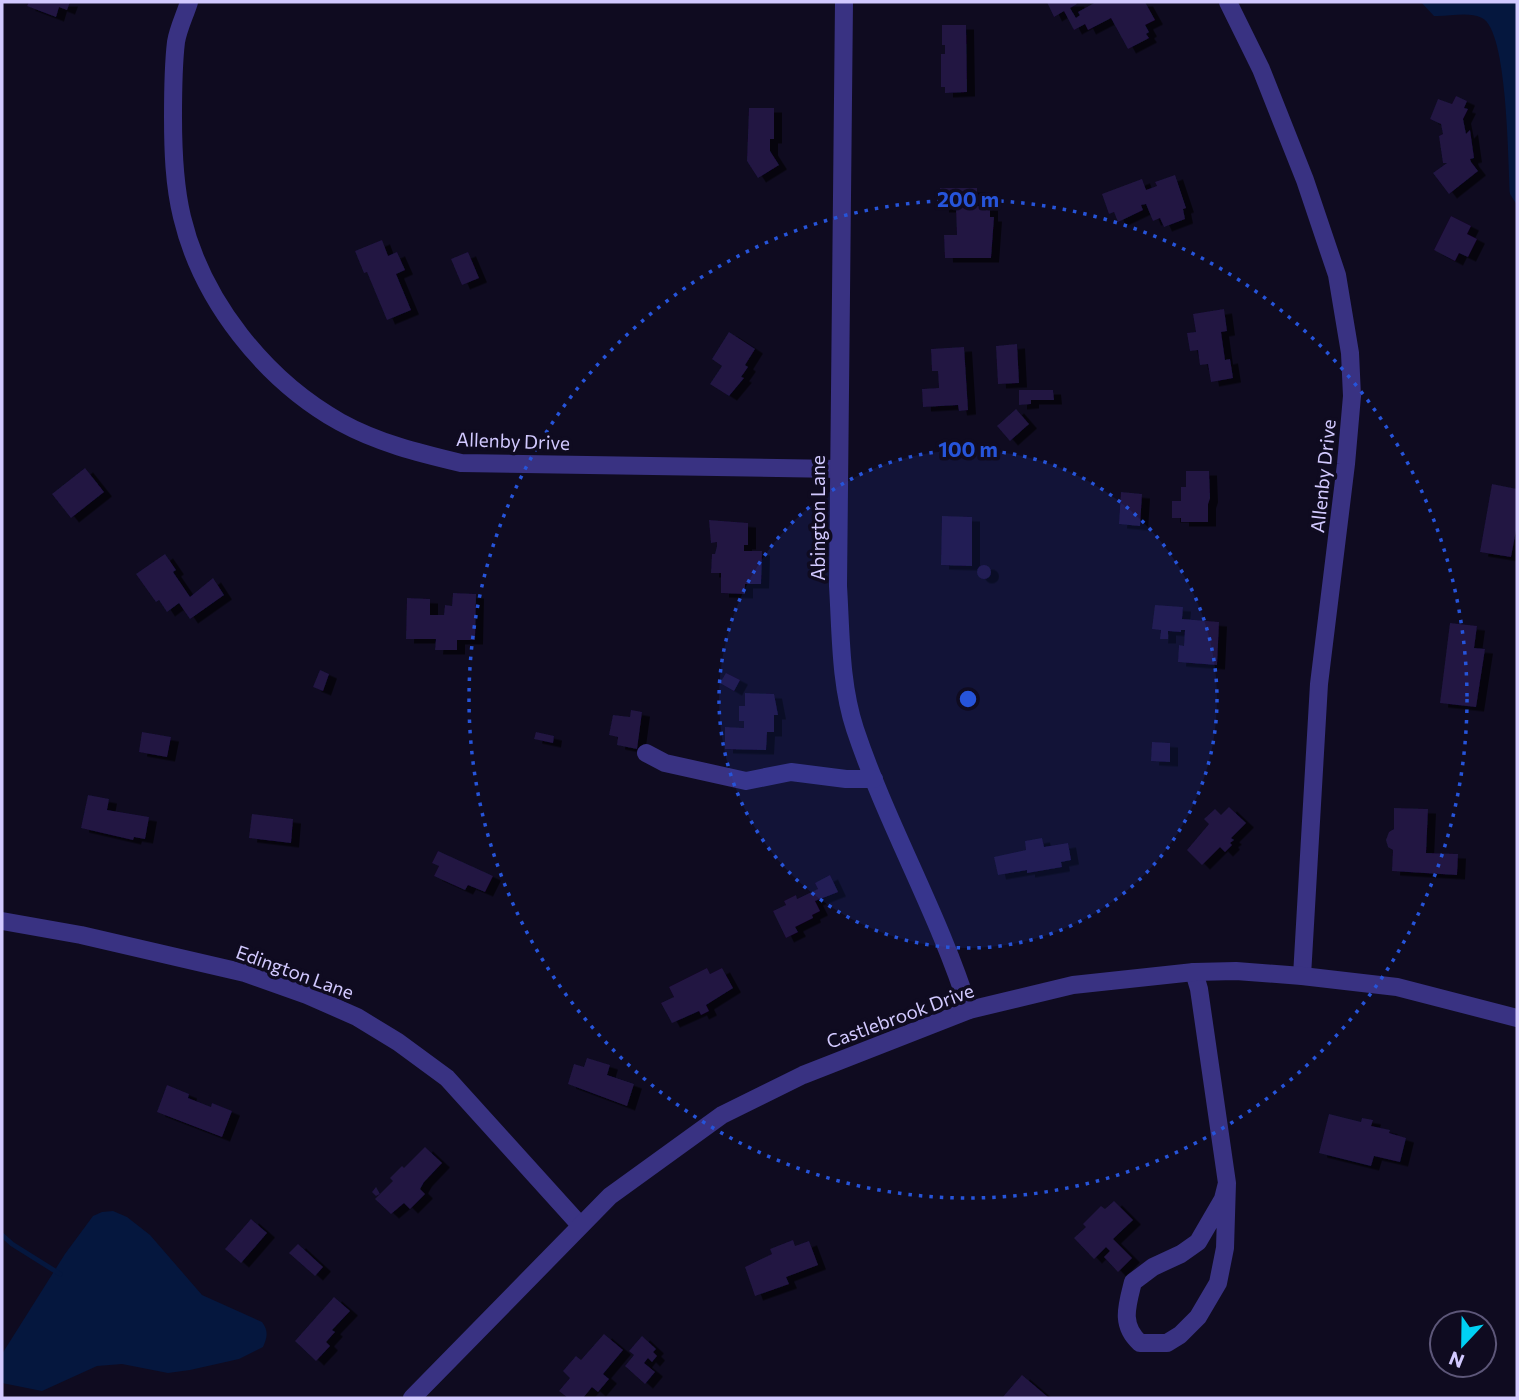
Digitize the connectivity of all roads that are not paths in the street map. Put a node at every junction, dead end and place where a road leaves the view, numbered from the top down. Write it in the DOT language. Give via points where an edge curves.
graph roads {
  1 [pos="189,2"];
  2 [pos="844,2"];
  3 [pos="1228,2"];
  4 [pos="839,469"];
  5 [pos="646,753"];
  6 [pos="874,779"];
  7 [pos="2,921"];
  8 [pos="1194,972"];
  9 [pos="1302,976"];
  10 [pos="969,1010"];
  11 [pos="1517,1018"];
  12 [pos="1227,1183"];
  13 [pos="580,1225"];
  14 [pos="412,1398"];
  1 -- 4 [label="street, Allenby Drive" via="177,40 173,158 194,257 238,331 279,378 316,407 402,449 460,463"];
  2 -- 4 [label="street, Abington Lane"];
  3 -- 9 [label="street, Allenby Drive" via="1261,69 1305,180 1337,275 1350,353 1352,396 1346,464 1319,684"];
  4 -- 6 [label="street, Abington Lane" via="838,586 844,677 855,727"];
  5 -- 6 [label="street" via="665,763 746,781 791,772"];
  6 -- 10 [label="street, Abington Lane" via="955,966"];
  7 -- 13 [label="street, Edington Lane" via="81,934 246,973 357,1017 447,1078"];
  8 -- 9 [label="street, Castlebrook Drive"];
  8 -- 10 [label="street, Castlebrook Drive" via="1073,985"];
  8 -- 12 [label="street"];
  9 -- 11 [label="street, Castlebrook Drive" via="1397,987"];
  10 -- 13 [label="street, Castlebrook Drive" via="803,1075 722,1115 610,1196"];
  12 -- 12 [label="street" via="1225,1248 1218,1283 1198,1317 1180,1335 1167,1343 1140,1343 1129,1333 1126,1316 1133,1282 1198,1242"];
  13 -- 14 [label="street, Castlebrook Drive"];
}
